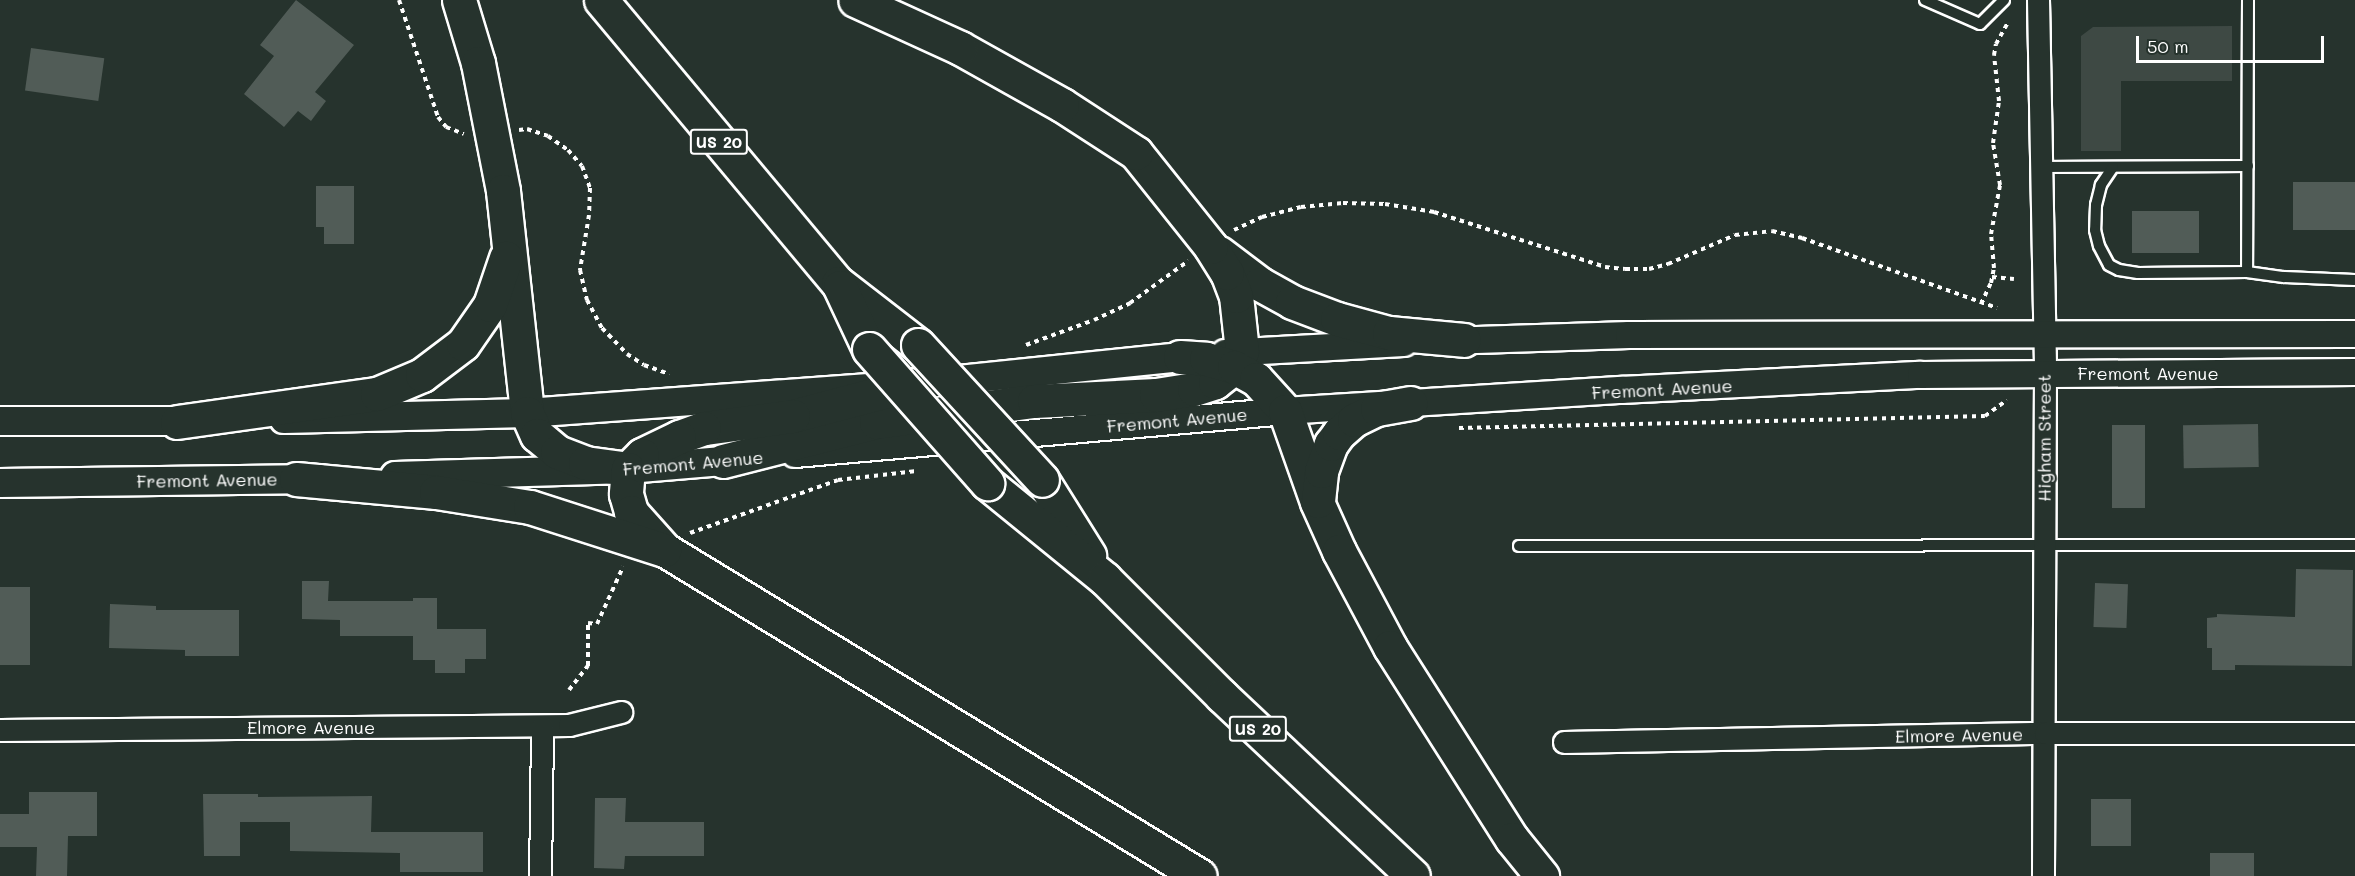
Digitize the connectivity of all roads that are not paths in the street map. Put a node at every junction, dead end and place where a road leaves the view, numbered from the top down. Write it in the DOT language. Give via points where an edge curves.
graph roads {
  1 [pos="459,0"];
  2 [pos="601,0"];
  3 [pos="855,0"];
  4 [pos="1924,0"];
  5 [pos="2038,0"];
  6 [pos="2248,0"];
  7 [pos="2006,5"];
  8 [pos="2248,166"];
  9 [pos="2040,167"];
  10 [pos="2112,167"];
  11 [pos="1213,244"];
  12 [pos="509,248"];
  13 [pos="2247,272"];
  14 [pos="2355,280"];
  15 [pos="838,283"];
  16 [pos="2044,334"];
  17 [pos="2355,334"];
  18 [pos="1464,340"];
  19 [pos="1180,357"];
  20 [pos="1238,359"];
  21 [pos="2355,372"];
  22 [pos="2045,373"];
  23 [pos="910,385"];
  24 [pos="1410,403"];
  25 [pos="1285,411"];
  26 [pos="527,413"];
  27 [pos="0,421"];
  28 [pos="177,422"];
  29 [pos="723,461"];
  30 [pos="628,469"];
  31 [pos="296,479"];
  32 [pos="0,483"];
  33 [pos="1317,502"];
  34 [pos="2044,544"];
  35 [pos="2355,545"];
  36 [pos="1519,546"];
  37 [pos="665,550"];
  38 [pos="1105,579"];
  39 [pos="621,712"];
  40 [pos="542,726"];
  41 [pos="0,730"];
  42 [pos="2045,733"];
  43 [pos="2355,733"];
  44 [pos="1564,742"];
  45 [pos="540,876"];
  46 [pos="1200,876"];
  47 [pos="1413,876"];
  48 [pos="1542,876"];
  49 [pos="2043,876"];
  1 -- 12 [label="highway" via="492,133"];
  2 -- 15 [label="highway, US 20"];
  3 -- 11 [label="highway" via="960,48 1062,105 1136,153"];
  4 -- 7 [label="lane" via="1980,24"];
  5 -- 9 [label="street, Higham Street"];
  6 -- 8 [label="lane"];
  8 -- 10 [label="lane"];
  8 -- 13 [label="lane"];
  9 -- 10 [label="lane"];
  9 -- 16 [label="street, Higham Street"];
  10 -- 13 [label="lane" via="2101,185 2095,230 2109,265 2138,273"];
  11 -- 18 [label="highway" via="1260,284 1292,302 1389,333"];
  11 -- 20 [label="highway" via="1236,297"];
  12 -- 26 [label="highway"];
  12 -- 28 [label="highway" via="490,305 463,344 422,375 377,394"];
  13 -- 14 [label="lane"];
  15 -- 38 [label="highway, US 20, bridge" via="918,345 1042,480"];
  15 -- 38 [label="highway, US 20, bridge" via="868,350 987,483"];
  16 -- 17 [label="street"];
  16 -- 18 [label="street" via="1629,335"];
  16 -- 22 [label="street, Higham Street"];
  18 -- 20 [label="street"];
  19 -- 20 [label="highway"];
  19 -- 23 [label="main road"];
  20 -- 25 [label="highway"];
  20 -- 29 [label="highway" via="1215,382 1194,389 1156,395 1034,401 876,422"];
  21 -- 22 [label="street, Fremont Avenue"];
  22 -- 24 [label="street, Fremont Avenue" via="1921,375"];
  22 -- 34 [label="street, Higham Street"];
  23 -- 26 [label="main road"];
  23 -- 30 [label="highway" via="793,416 704,428 650,451"];
  24 -- 25 [label="street, Fremont Avenue"];
  24 -- 33 [label="highway" via="1377,409 1339,433 1321,471"];
  25 -- 29 [label="street, Fremont Avenue"];
  25 -- 33 [label="highway"];
  26 -- 28 [label="main road"];
  26 -- 30 [label="highway" via="537,435 556,452 585,463"];
  27 -- 28 [label="main road"];
  29 -- 30 [label="main road, Fremont Avenue"];
  30 -- 31 [label="main road, Fremont Avenue"];
  30 -- 37 [label="highway" via="626,494 632,512"];
  31 -- 32 [label="main road, Fremont Avenue"];
  31 -- 37 [label="highway" via="436,492 530,507"];
  33 -- 48 [label="highway" via="1395,656 1512,839"];
  34 -- 35 [label="lane"];
  34 -- 36 [label="lane"];
  34 -- 42 [label="street, Higham Street"];
  37 -- 46 [label="highway"];
  38 -- 47 [label="highway, US 20" via="1222,696"];
  39 -- 40 [label="street, Elmore Avenue" via="569,725"];
  40 -- 41 [label="street, Elmore Avenue"];
  40 -- 45 [label="street"];
  42 -- 43 [label="street, Elmore Avenue"];
  42 -- 44 [label="street, Elmore Avenue"];
  42 -- 49 [label="street, Higham Street"];
}
